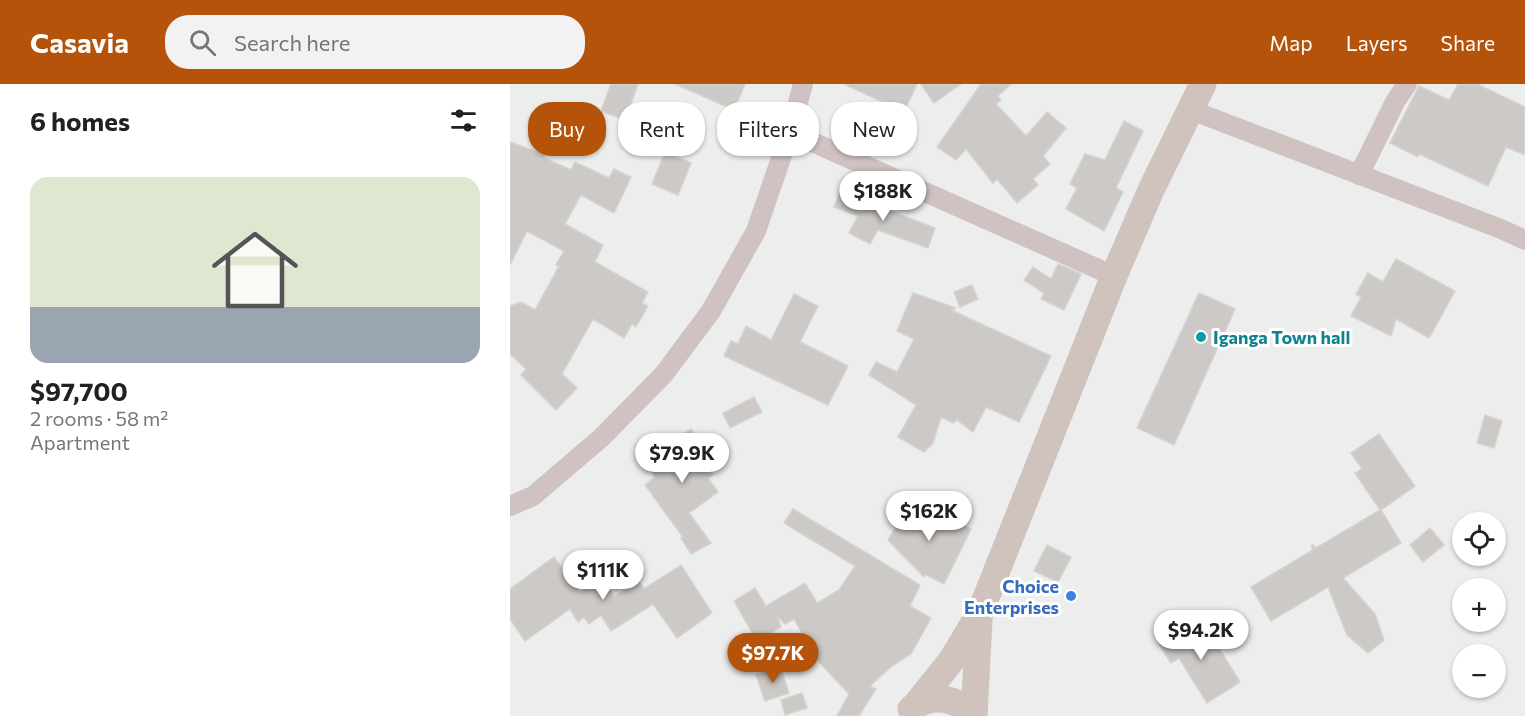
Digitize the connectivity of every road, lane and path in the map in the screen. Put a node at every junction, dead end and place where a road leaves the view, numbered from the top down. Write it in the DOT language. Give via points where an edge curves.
graph roads {
  1 [pos="803,84"];
  2 [pos="1203,84"];
  3 [pos="1407,84"];
  4 [pos="798,102"];
  5 [pos="1191,110"];
  6 [pos="819,145"];
  7 [pos="782,156"];
  8 [pos="1359,175"];
  9 [pos="1525,240"];
  10 [pos="1114,276"];
  11 [pos="510,506"];
  12 [pos="980,613"];
  13 [pos="910,711"];
  14 [pos="974,715"];
  1 -- 4 [label="street"];
  2 -- 5 [label="main road"];
  3 -- 8 [label="street"];
  5 -- 8 [label="street"];
  5 -- 10 [label="main road"];
  6 -- 10 [label="street"];
  7 -- 11 [label="street" via="756,231 711,311 664,374 601,438 533,496"];
  8 -- 9 [label="street"];
  10 -- 12 [label="main road"];
  12 -- 13 [label="main road" via="951,662"];
  12 -- 14 [label="main road"];
  13 -- 14 [label="main road" via="927,700 940,699 964,706"];
}
